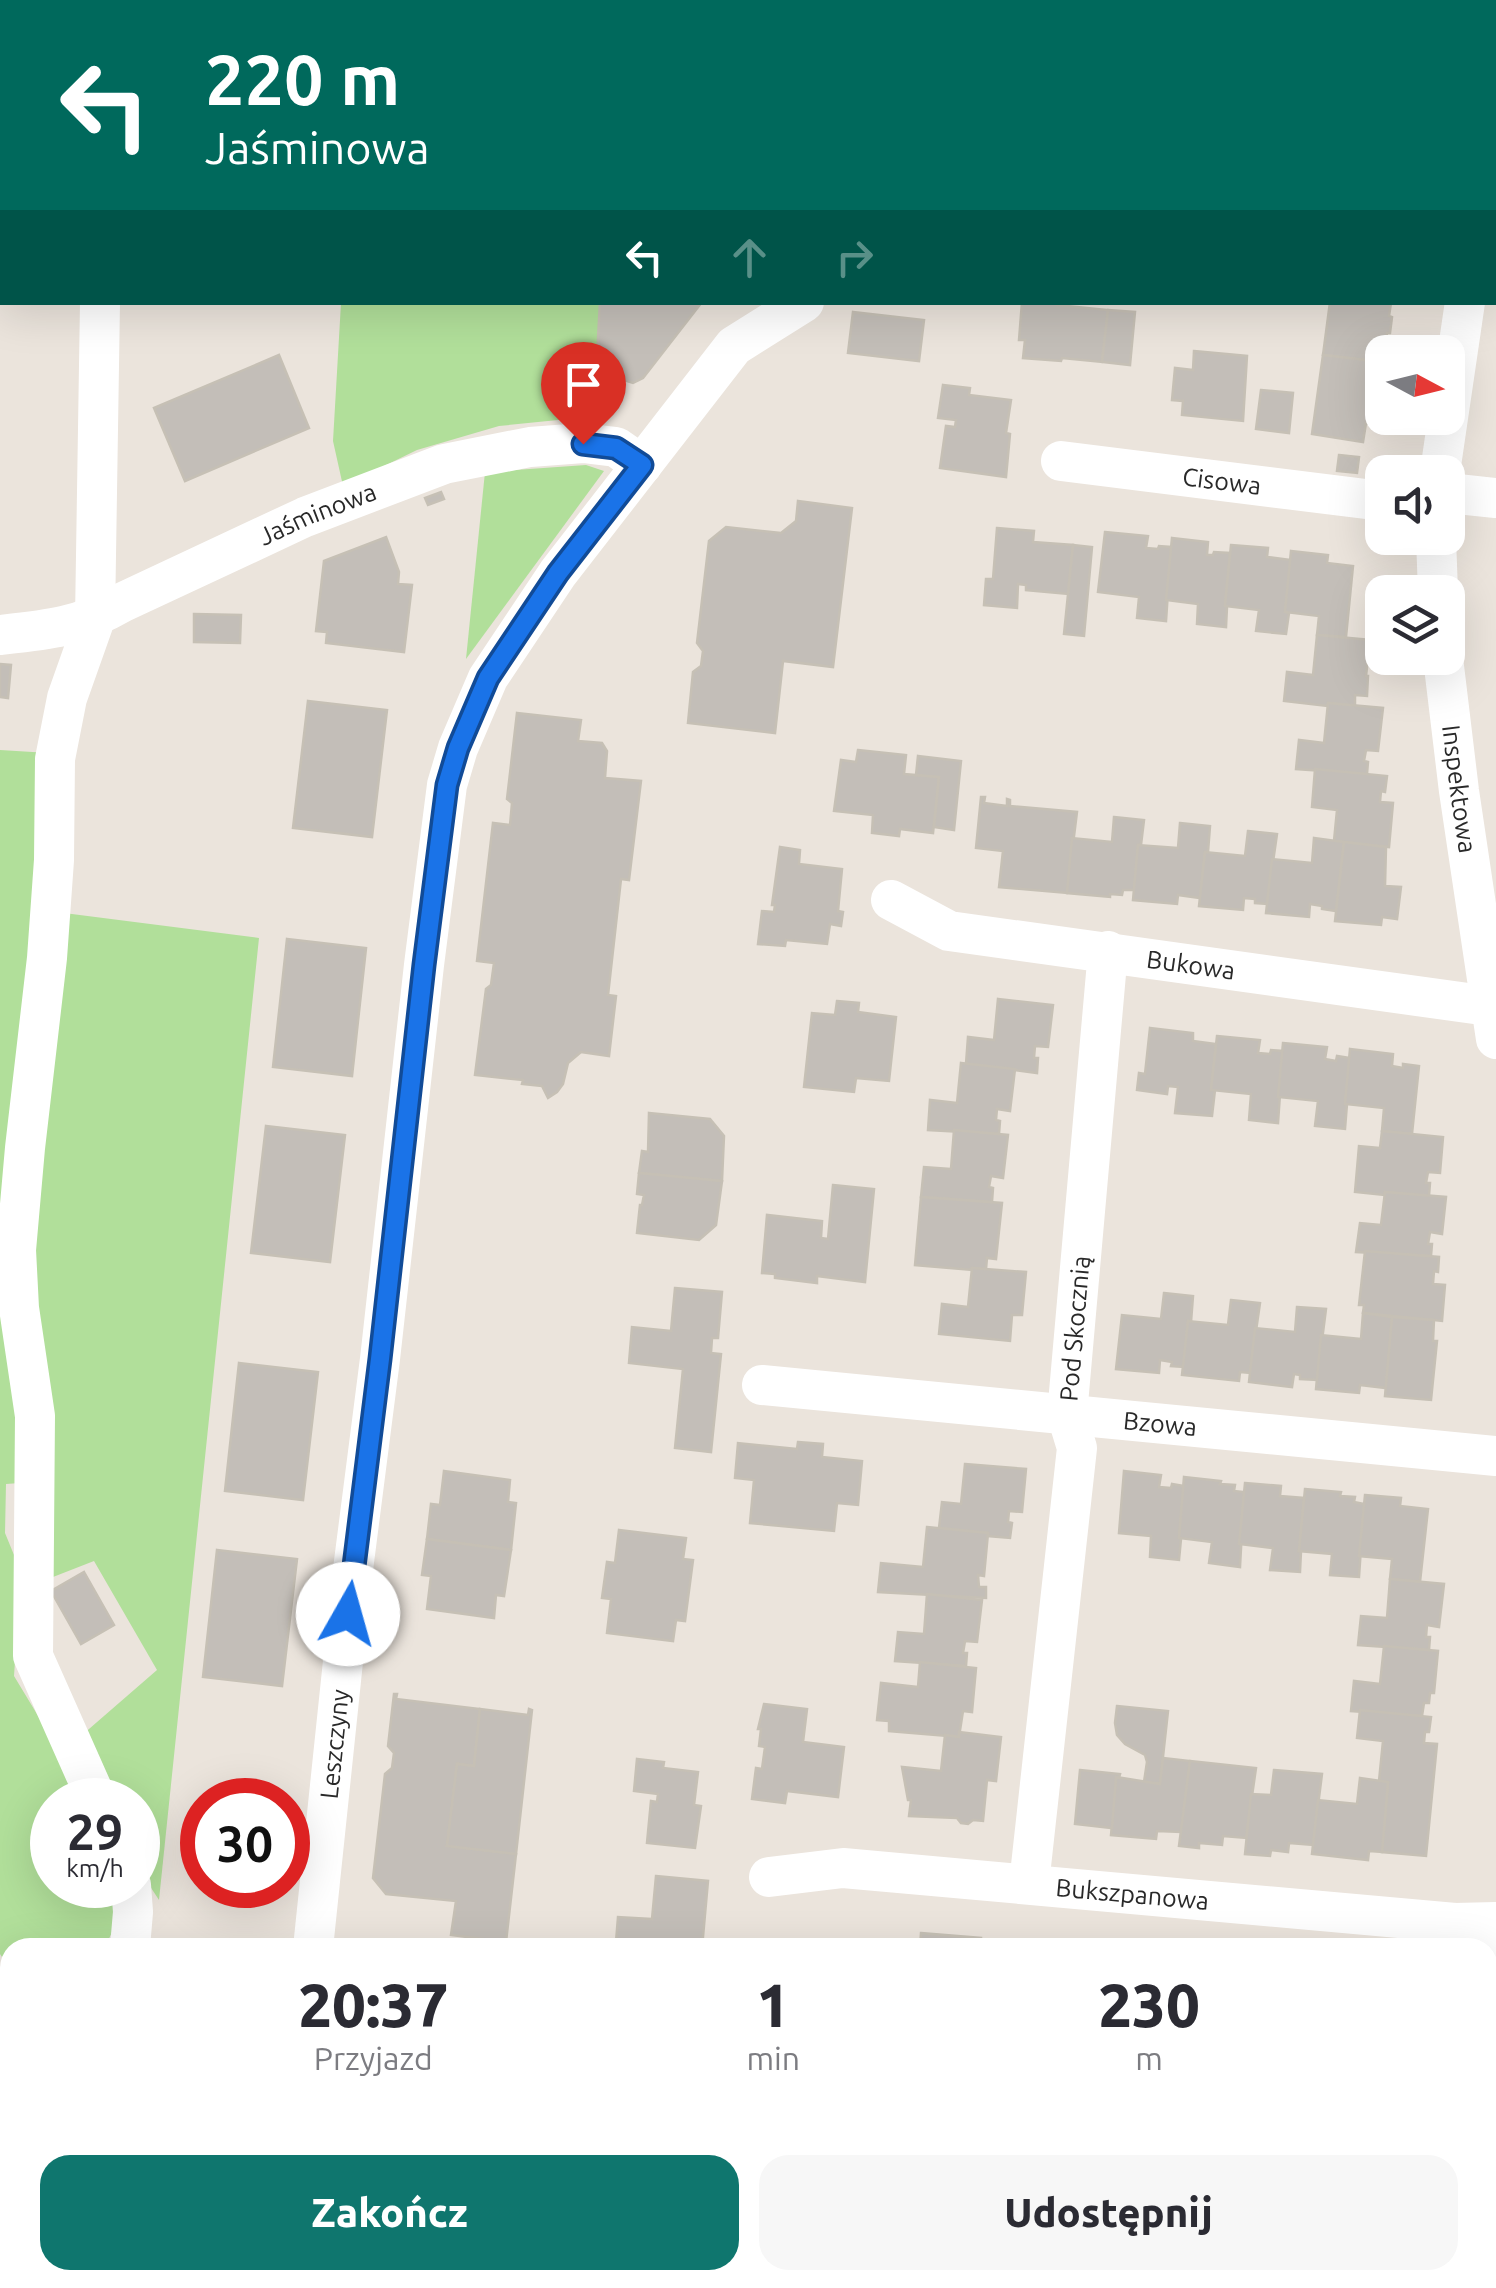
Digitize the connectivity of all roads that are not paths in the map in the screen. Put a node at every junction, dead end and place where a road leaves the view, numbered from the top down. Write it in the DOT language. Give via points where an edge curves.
graph roads {
  1 [pos="100,305"];
  2 [pos="799,305"];
  3 [pos="1464,305"];
  4 [pos="1442,455"];
  5 [pos="1062,461"];
  6 [pos="642,465"];
  7 [pos="1465,495"];
  8 [pos="1496,498"];
  9 [pos="1365,499"];
  10 [pos="94,619"];
  11 [pos="0,635"];
  12 [pos="1446,675"];
  13 [pos="890,900"];
  14 [pos="1108,952"];
  15 [pos="1495,1018"];
  16 [pos="762,1385"];
  17 [pos="1067,1415"];
  18 [pos="1496,1456"];
  19 [pos="87,1778"];
  20 [pos="770,1877"];
  21 [pos="1029,1884"];
  22 [pos="133,1908"];
  23 [pos="1496,1922"];
  24 [pos="131,1938"];
  25 [pos="314,1938"];
  1 -- 10 [label="street"];
  2 -- 6 [label="street, Leszczyny" via="734,346"];
  3 -- 4 [label="street"];
  5 -- 9 [label="street, Cisowa"];
  6 -- 10 [label="street, Jaśminowa" via="616,448 583,444 444,464 305,517"];
  6 -- 25 [label="street, Leszczyny" via="488,678 447,785"];
  7 -- 8 [label="street"];
  10 -- 11 [label="street, Jaśminowa"];
  10 -- 19 [label="street" via="55,759 47,958 16,1250 35,1416 33,1656"];
  12 -- 15 [label="street, Inspektowa"];
  13 -- 14 [label="street, Bukowa" via="949,931"];
  14 -- 15 [label="street, Bukowa"];
  14 -- 17 [label="street, Pod Skocznią"];
  16 -- 17 [label="street, Bzowa"];
  17 -- 18 [label="street, Bzowa"];
  17 -- 21 [label="street, Pod Skocznią" via="1077,1448"];
  20 -- 21 [label="street, Bukszpanowa" via="843,1868"];
  21 -- 23 [label="street, Bukszpanowa"];
  22 -- 24 [label="street"];
}
